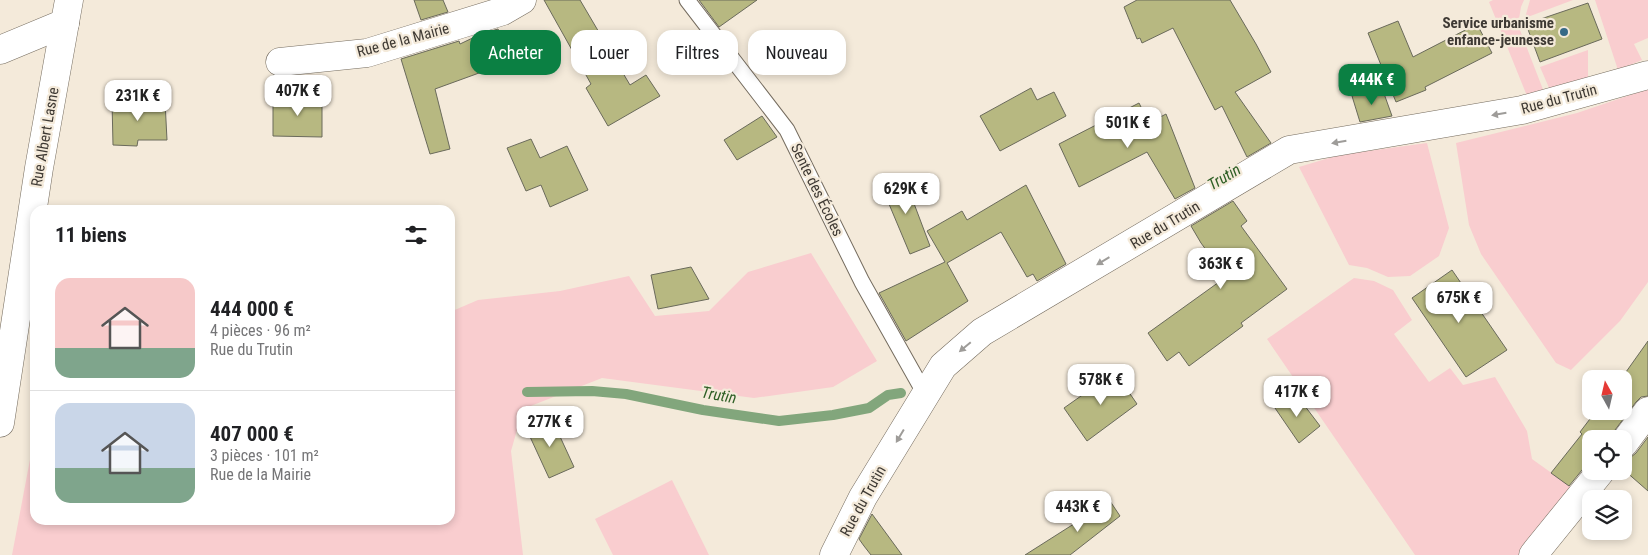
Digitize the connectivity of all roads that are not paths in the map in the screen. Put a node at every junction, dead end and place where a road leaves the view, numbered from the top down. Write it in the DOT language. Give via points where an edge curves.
graph roads {
  1 [pos="522,0"];
  2 [pos="687,0"];
  3 [pos="67,12"];
  4 [pos="0,50"];
  5 [pos="280,62"];
  6 [pos="1648,75"];
  7 [pos="32,205"];
  8 [pos="30,222"];
  9 [pos="925,394"];
  10 [pos="1648,411"];
  11 [pos="0,423"];
  12 [pos="1632,432"];
  13 [pos="1594,480"];
  14 [pos="834,555"];
  15 [pos="1532,555"];
  1 -- 5 [label="street, Rue de la Mairie" via="503,11 367,53"];
  2 -- 9 [label="lane, Sente des Écoles" via="787,130 862,282"];
  3 -- 4 [label="street"];
  3 -- 7 [label="street, Rue Albert Lasne"];
  6 -- 9 [label="street, Rue du Trutin, one-way" via="1522,110 1289,150 982,332 943,366"];
  8 -- 11 [label="street, Rue Albert Lasne"];
  9 -- 14 [label="street, Rue du Trutin, one-way" via="863,497"];
  10 -- 12 [label="street"];
  13 -- 15 [label="street"];
}
